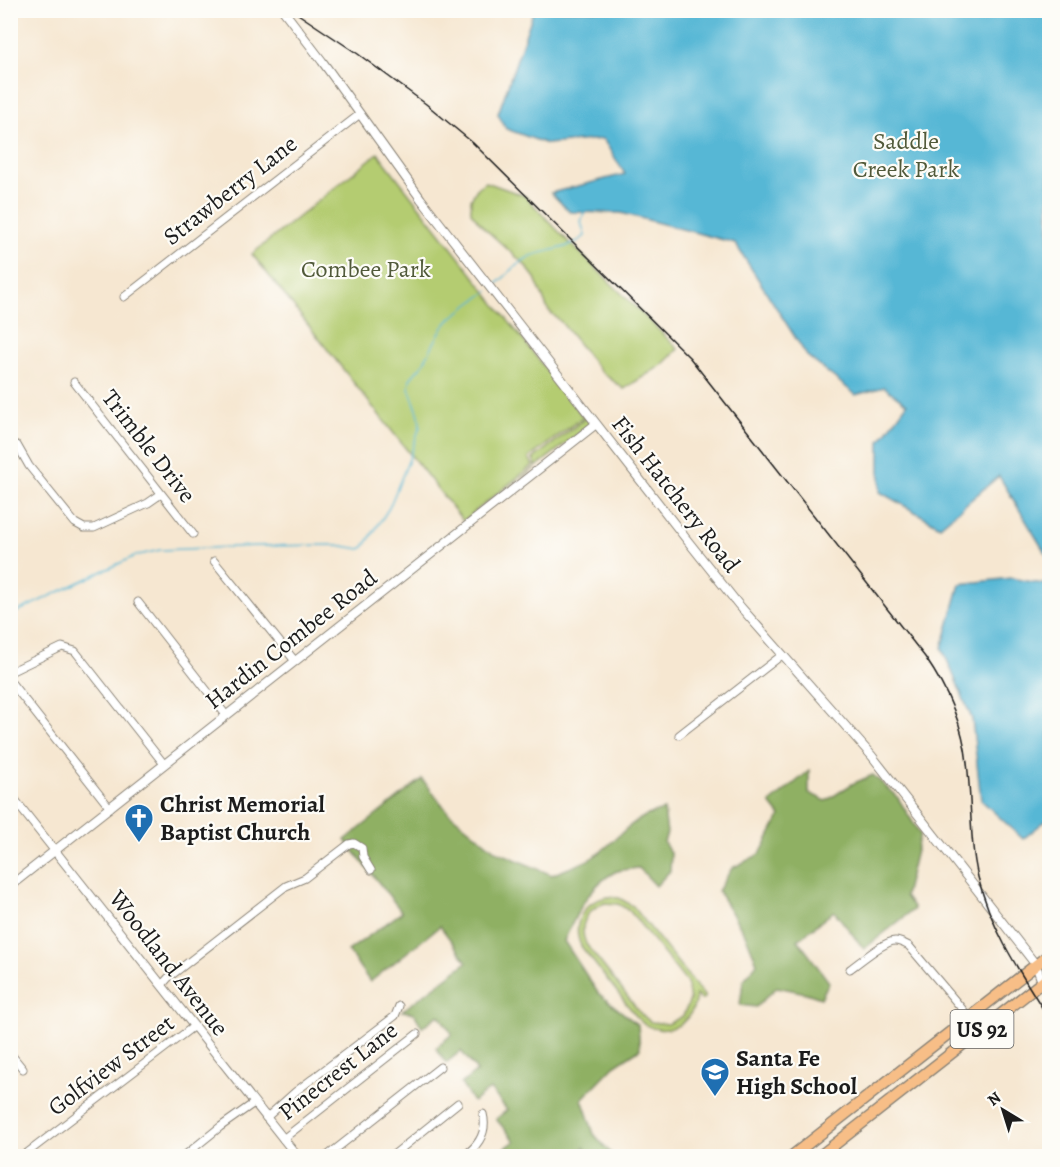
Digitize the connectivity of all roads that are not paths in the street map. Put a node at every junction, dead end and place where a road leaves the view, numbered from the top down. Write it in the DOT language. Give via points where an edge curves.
graph roads {
  1 [pos="283,10"];
  2 [pos="360,114"];
  3 [pos="124,297"];
  4 [pos="74,382"];
  5 [pos="596,424"];
  6 [pos="10,443"];
  7 [pos="161,494"];
  8 [pos="193,534"];
  9 [pos="214,561"];
  10 [pos="138,602"];
  11 [pos="782,655"];
  12 [pos="295,661"];
  13 [pos="10,672"];
  14 [pos="10,681"];
  15 [pos="226,716"];
  16 [pos="679,735"];
  17 [pos="164,764"];
  18 [pos="11,795"];
  19 [pos="110,808"];
  20 [pos="55,851"];
  21 [pos="371,870"];
  22 [pos="10,886"];
  23 [pos="1050,954"];
  24 [pos="1036,965"];
  25 [pos="850,969"];
  26 [pos="1046,979"];
  27 [pos="162,985"];
  28 [pos="1050,993"];
  29 [pos="399,1006"];
  30 [pos="969,1017"];
  31 [pos="194,1026"];
  32 [pos="417,1034"];
  33 [pos="10,1053"];
  34 [pos="440,1067"];
  35 [pos="23,1069"];
  36 [pos="254,1103"];
  37 [pos="458,1103"];
  38 [pos="483,1114"];
  39 [pos="266,1118"];
  40 [pos="283,1139"];
  41 [pos="23,1156"];
  42 [pos="184,1156"];
  43 [pos="297,1156"];
  44 [pos="327,1156"];
  45 [pos="392,1156"];
  46 [pos="464,1156"];
  47 [pos="792,1156"];
  48 [pos="819,1156"];
  1 -- 2 [label="street, Fish Hatchery Road"];
  2 -- 3 [label="street, Strawberry Lane"];
  2 -- 5 [label="street, Fish Hatchery Road" via="421,200"];
  4 -- 7 [label="street, Trimble Drive"];
  5 -- 11 [label="street, Fish Hatchery Road"];
  5 -- 12 [label="street, Hardin Combee Road"];
  6 -- 7 [label="street" via="17,445 75,523 84,528 94,528"];
  7 -- 8 [label="street, Trimble Drive"];
  9 -- 12 [label="street"];
  10 -- 15 [label="street"];
  11 -- 16 [label="street"];
  11 -- 24 [label="street, Fish Hatchery Road" via="872,756"];
  12 -- 15 [label="street, Hardin Combee Road"];
  13 -- 17 [label="street" via="58,649 70,648"];
  14 -- 19 [label="street"];
  15 -- 17 [label="street, Hardin Combee Road"];
  17 -- 19 [label="street, Hardin Combee Road"];
  18 -- 20 [label="street, Woodland Avenue"];
  19 -- 20 [label="street, Hardin Combee Road"];
  20 -- 22 [label="street, Hardin Combee Road"];
  20 -- 27 [label="street, Woodland Avenue"];
  21 -- 27 [label="street" via="362,848 349,844 305,878 286,886"];
  23 -- 24 [label="main road, US 92"];
  24 -- 26 [label="street, Fish Hatchery Road"];
  24 -- 30 [label="main road, US 92"];
  25 -- 30 [label="street" via="893,941 909,946"];
  26 -- 28 [label="street, Fish Hatchery Road"];
  26 -- 48 [label="main road, US 92"];
  27 -- 31 [label="street, Woodland Avenue"];
  29 -- 39 [label="street" via="395,1016"];
  30 -- 47 [label="main road, US 92"];
  31 -- 36 [label="street, Woodland Avenue"];
  31 -- 41 [label="street, Golfview Street"];
  32 -- 40 [label="street, Pinecrest Lane"];
  33 -- 35 [label="street"];
  34 -- 44 [label="street"];
  36 -- 39 [label="street, Woodland Avenue"];
  36 -- 42 [label="street"];
  37 -- 45 [label="street"];
  38 -- 46 [label="street" via="484,1131"];
  39 -- 40 [label="street, Woodland Avenue"];
  40 -- 43 [label="street, Woodland Avenue"];
}
